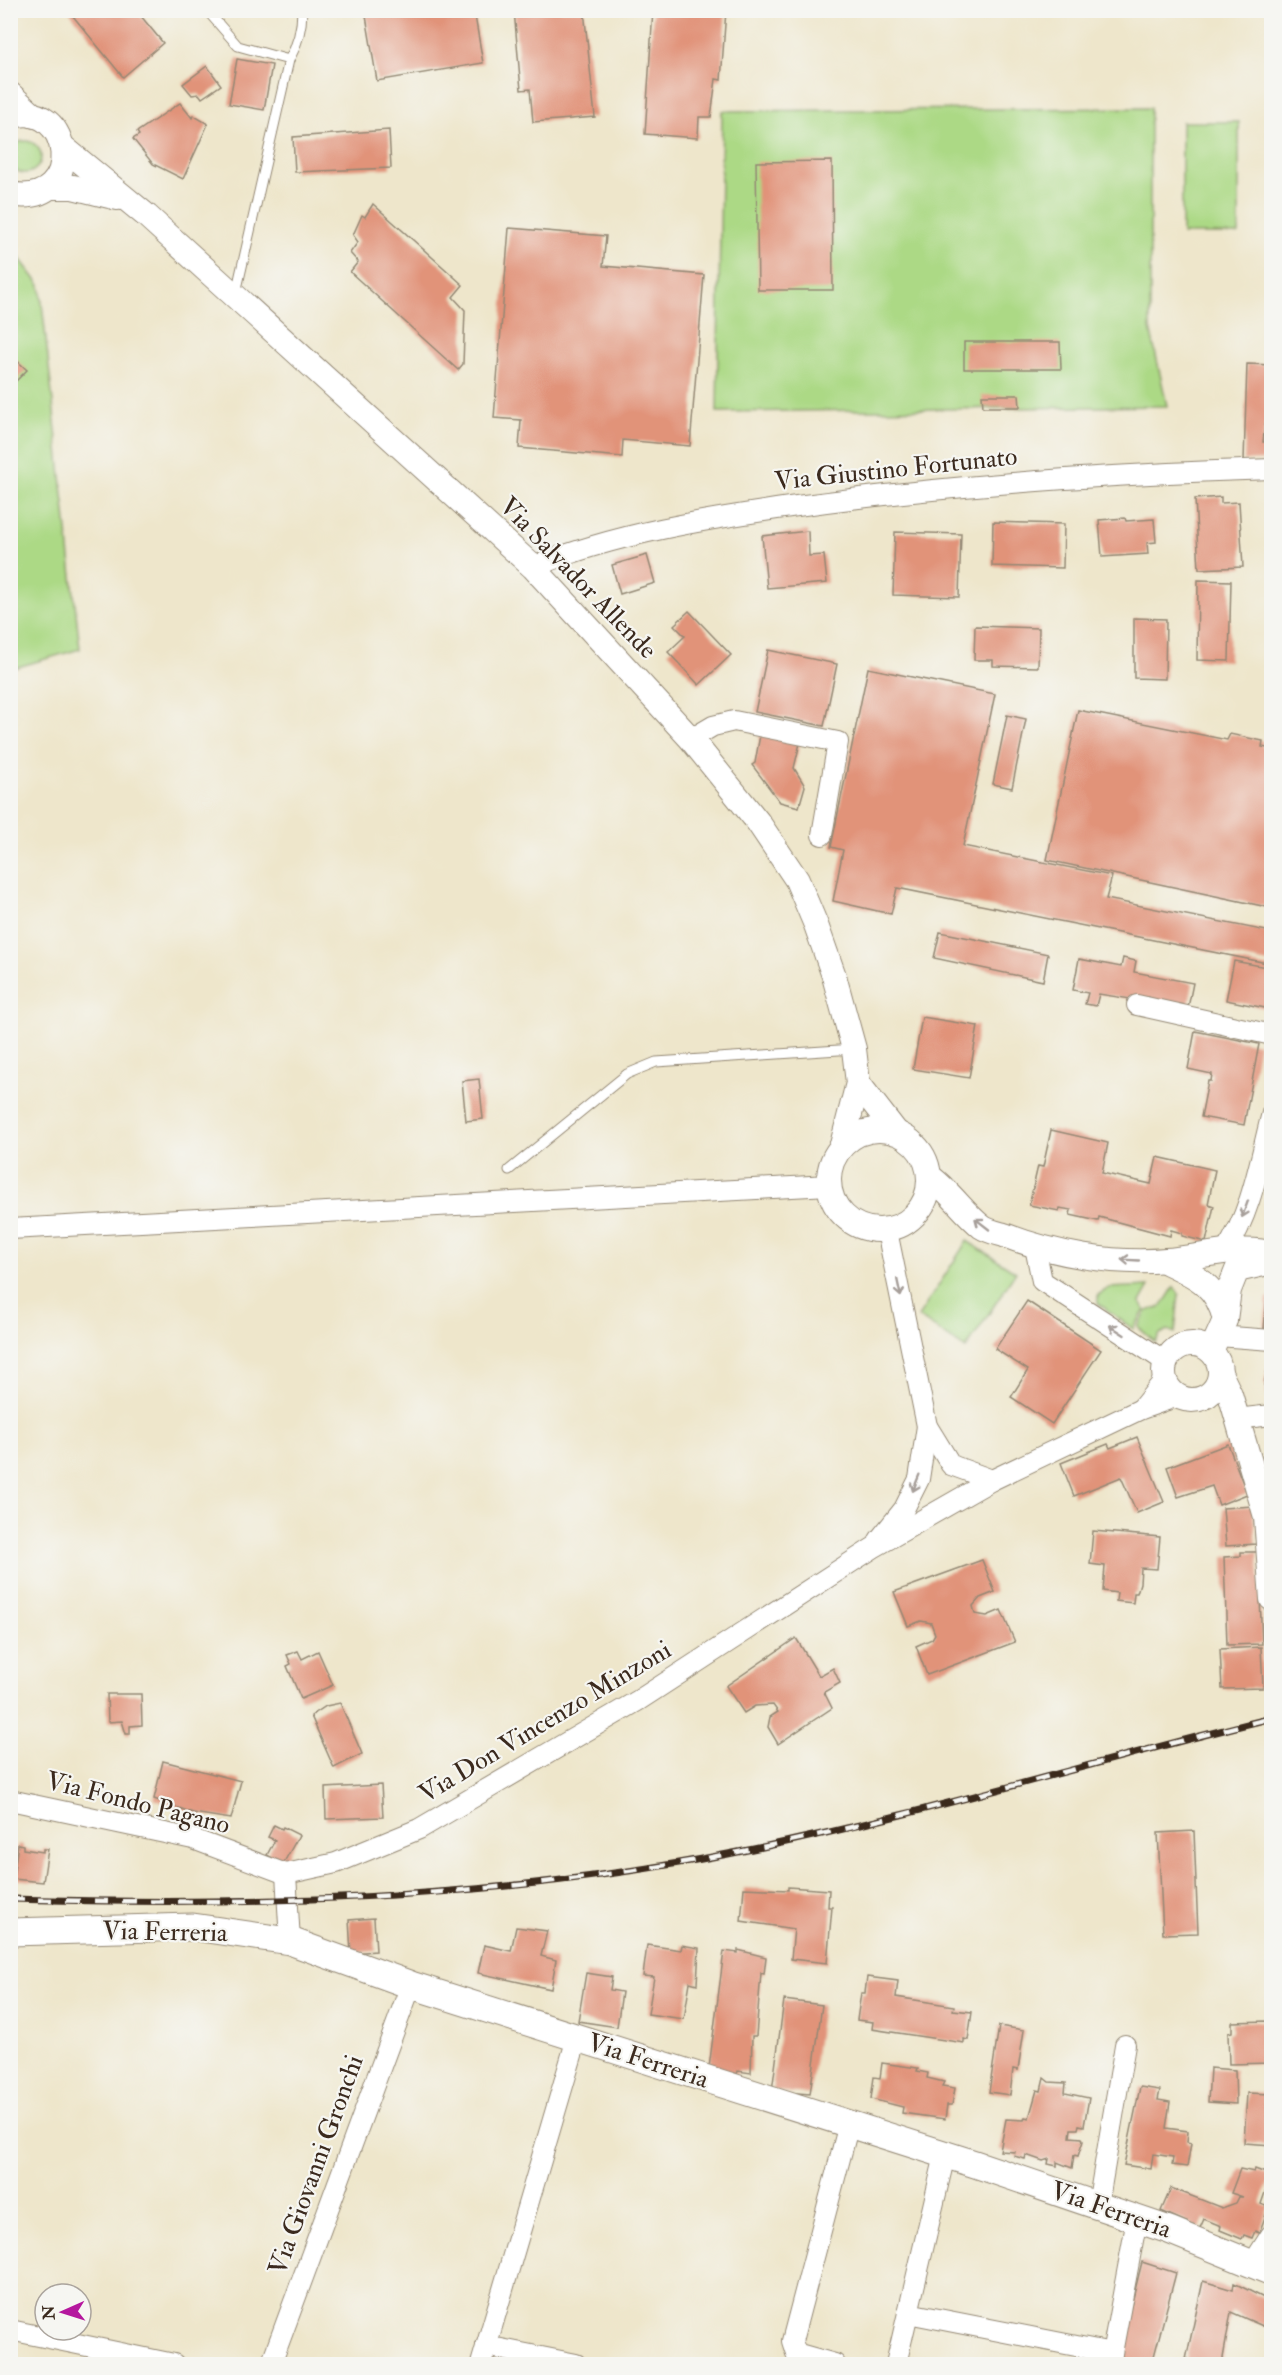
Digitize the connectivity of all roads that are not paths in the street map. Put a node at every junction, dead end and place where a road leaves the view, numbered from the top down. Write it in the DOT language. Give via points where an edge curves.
graph roads {
  1 [pos="302,10"];
  2 [pos="210,14"];
  3 [pos="289,60"];
  4 [pos="10,94"];
  5 [pos="22,117"];
  6 [pos="63,147"];
  7 [pos="50,187"];
  8 [pos="10,194"];
  9 [pos="129,202"];
  10 [pos="236,296"];
  11 [pos="1272,469"];
  12 [pos="532,567"];
  13 [pos="691,739"];
  14 [pos="822,835"];
  15 [pos="1137,1005"];
  16 [pos="1272,1035"];
  17 [pos="854,1049"];
  18 [pos="858,1083"];
  19 [pos="1272,1113"];
  20 [pos="896,1132"];
  21 [pos="842,1145"];
  22 [pos="509,1170"];
  23 [pos="930,1176"];
  24 [pos="829,1185"];
  25 [pos="10,1229"];
  26 [pos="887,1231"];
  27 [pos="1035,1247"];
  28 [pos="1225,1252"];
  29 [pos="1272,1254"];
  30 [pos="1164,1261"];
  31 [pos="1272,1262"];
  32 [pos="1218,1336"];
  33 [pos="1272,1340"];
  34 [pos="1220,1373"];
  35 [pos="1170,1379"];
  36 [pos="1202,1398"];
  37 [pos="1272,1415"];
  38 [pos="1236,1419"];
  39 [pos="927,1426"];
  40 [pos="992,1480"];
  41 [pos="873,1548"];
  42 [pos="1272,1598"];
  43 [pos="10,1800"];
  44 [pos="286,1874"];
  45 [pos="10,1932"];
  46 [pos="290,1941"];
  47 [pos="411,1985"];
  48 [pos="577,2038"];
  49 [pos="1125,2044"];
  50 [pos="849,2124"];
  51 [pos="945,2155"];
  52 [pos="1098,2205"];
  53 [pos="1137,2219"];
  54 [pos="1272,2237"];
  55 [pos="1263,2269"];
  56 [pos="908,2313"];
  57 [pos="10,2330"];
  58 [pos="484,2355"];
  59 [pos="1111,2359"];
  60 [pos="174,2364"];
  61 [pos="271,2364"];
  62 [pos="576,2364"];
  63 [pos="835,2364"];
  64 [pos="896,2364"];
  1 -- 3 [label="lane" via="297,46"];
  2 -- 3 [label="lane" via="238,46"];
  3 -- 10 [label="lane"];
  4 -- 5 [label="street"];
  5 -- 6 [label="street, Via Salvador Allende" via="53,128"];
  6 -- 7 [label="street" via="64,162"];
  6 -- 9 [label="street, Via Salvador Allende"];
  7 -- 8 [label="street" via="23,197"];
  7 -- 9 [label="street, Via Salvador Allende" via="84,189"];
  9 -- 10 [label="street, Via Salvador Allende"];
  10 -- 12 [label="street, Via Salvador Allende"];
  11 -- 12 [label="street, Via Giustino Fortunato" via="888,493 656,530 581,548"];
  12 -- 13 [label="street, Via Salvador Allende"];
  13 -- 14 [label="street" via="713,726 734,721 838,742"];
  13 -- 17 [label="street, Via Salvador Allende" via="758,822 797,880 834,976"];
  15 -- 16 [label="street"];
  17 -- 18 [label="street, Via Salvador Allende"];
  17 -- 22 [label="lane" via="656,1062 627,1074"];
  18 -- 20 [label="street"];
  18 -- 21 [label="street, Via Salvador Allende"];
  19 -- 28 [label="street, one-way" via="1253,1188 1235,1237"];
  20 -- 21 [label="street" via="867,1131"];
  20 -- 23 [label="street" via="919,1149"];
  21 -- 24 [label="street" via="829,1171"];
  23 -- 26 [label="street" via="924,1205 902,1226"];
  27 -- 23 [label="street, one-way" via="983,1227"];
  24 -- 25 [label="street"];
  24 -- 26 [label="street" via="842,1215 855,1225"];
  26 -- 39 [label="street, one-way"];
  30 -- 27 [label="street, one-way" via="1128,1261"];
  35 -- 27 [label="street, one-way" via="1042,1281"];
  28 -- 29 [label="street"];
  28 -- 30 [label="street"];
  30 -- 32 [label="street" via="1196,1275 1222,1306"];
  31 -- 32 [label="street" via="1237,1270"];
  32 -- 33 [label="street"];
  32 -- 34 [label="street"];
  32 -- 35 [label="street" via="1204,1346 1177,1347"];
  34 -- 36 [label="street" via="1217,1385"];
  34 -- 38 [label="street"];
  35 -- 36 [label="street" via="1186,1399"];
  35 -- 40 [label="street, Via Don Vincenzo Minzoni" via="1141,1409"];
  36 -- 38 [label="street"];
  37 -- 38 [label="street"];
  38 -- 42 [label="street" via="1266,1517"];
  39 -- 40 [label="street" via="951,1465"];
  39 -- 41 [label="street, Via Don Vincenzo Minzoni, one-way" via="919,1479 904,1509"];
  40 -- 41 [label="street, Via Don Vincenzo Minzoni"];
  41 -- 44 [label="street, Via Don Vincenzo Minzoni" via="639,1700 419,1829 336,1863"];
  43 -- 44 [label="street, Via Fondo Pagano" via="193,1839"];
  44 -- 46 [label="street"];
  45 -- 46 [label="main road, Via Ferreria" via="193,1926"];
  46 -- 47 [label="main road, Via Ferreria"];
  47 -- 48 [label="main road, Via Ferreria"];
  47 -- 61 [label="street, Via Giovanni Gronchi"];
  48 -- 50 [label="main road, Via Ferreria"];
  48 -- 58 [label="street"];
  49 -- 52 [label="street"];
  50 -- 51 [label="main road, Via Ferreria"];
  50 -- 63 [label="street" via="792,2341 796,2353"];
  51 -- 52 [label="main road, Via Ferreria"];
  51 -- 56 [label="street"];
  52 -- 53 [label="main road, Via Ferreria"];
  53 -- 55 [label="main road, Via Ferreria"];
  53 -- 59 [label="street"];
  54 -- 55 [label="street"];
  56 -- 59 [label="street"];
  56 -- 64 [label="street"];
  57 -- 60 [label="street"];
  58 -- 62 [label="street"];
}
